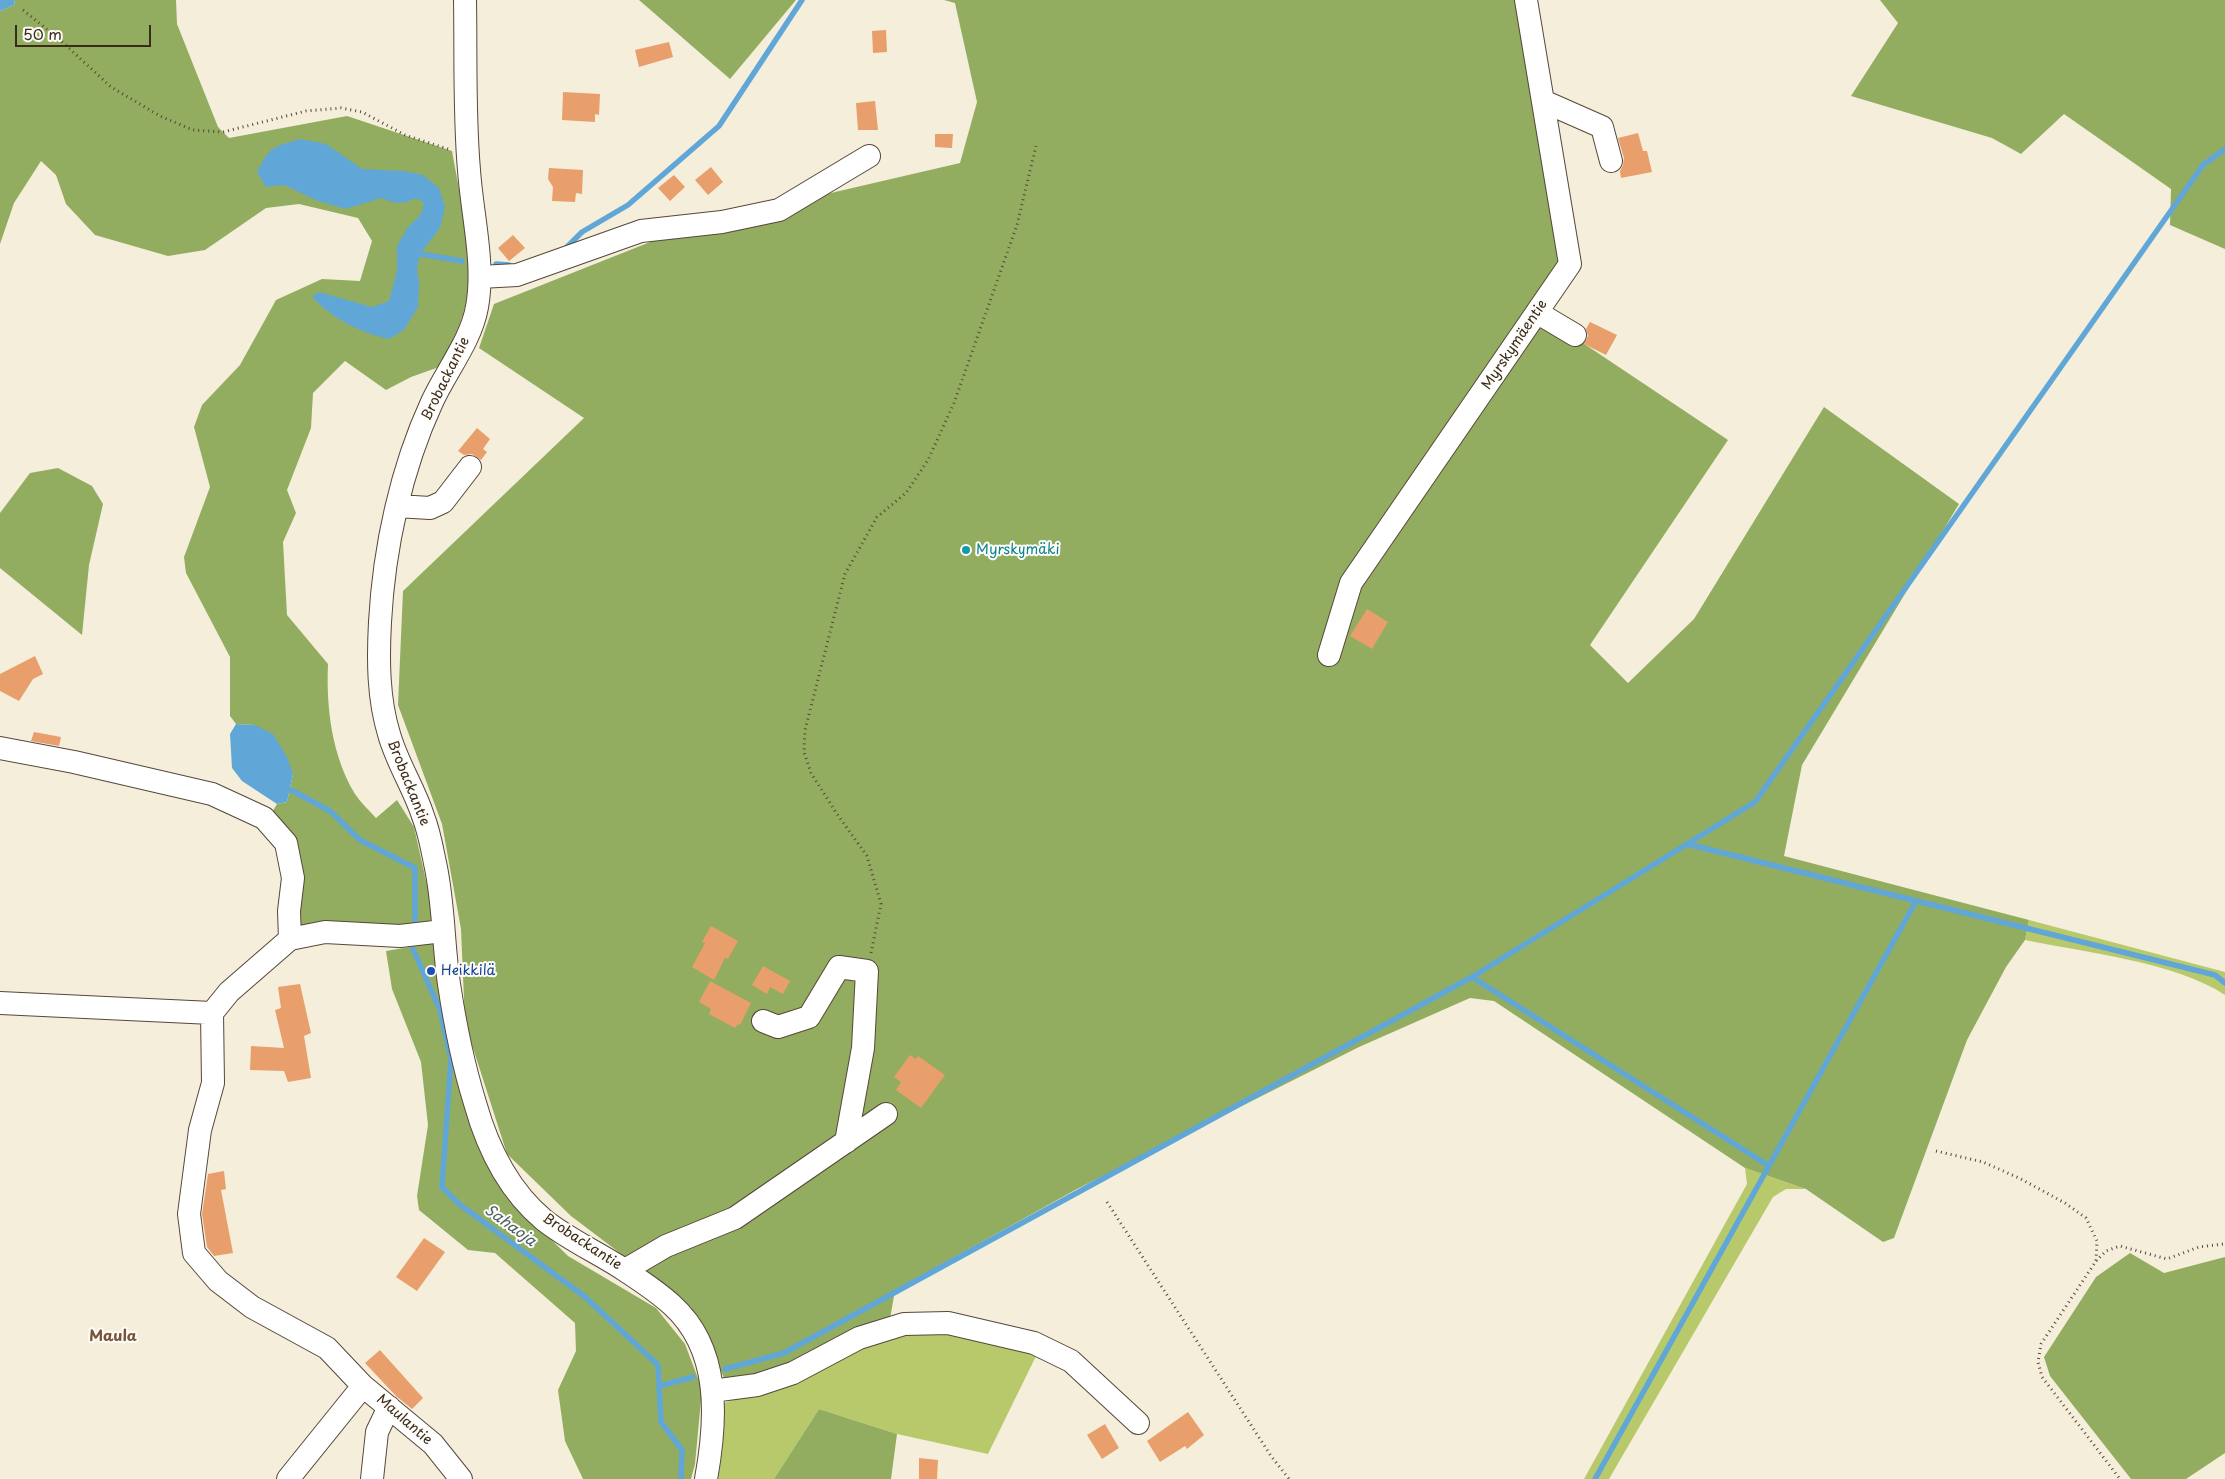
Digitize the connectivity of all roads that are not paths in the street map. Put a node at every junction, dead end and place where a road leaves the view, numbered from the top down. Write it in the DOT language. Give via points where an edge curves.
graph roads {
  1 [pos="465,0"];
  2 [pos="1526,0"];
  3 [pos="1543,101"];
  4 [pos="870,156"];
  5 [pos="1610,161"];
  6 [pos="480,277"];
  7 [pos="1538,313"];
  8 [pos="1575,335"];
  9 [pos="470,467"];
  10 [pos="397,506"];
  11 [pos="1329,655"];
  12 [pos="0,748"];
  13 [pos="443,931"];
  14 [pos="290,939"];
  15 [pos="0,1003"];
  16 [pos="212,1013"];
  17 [pos="763,1021"];
  18 [pos="886,1114"];
  19 [pos="846,1142"];
  20 [pos="625,1270"];
  21 [pos="363,1386"];
  22 [pos="712,1391"];
  23 [pos="389,1407"];
  24 [pos="1138,1423"];
  25 [pos="288,1479"];
  26 [pos="372,1479"];
  27 [pos="461,1479"];
  28 [pos="706,1479"];
  1 -- 6 [label="street, Brobackantie" via="468,154"];
  2 -- 3 [label="street, Myrskymäentie"];
  3 -- 5 [label="street" via="1602,127"];
  3 -- 7 [label="street, Myrskymäentie" via="1570,264"];
  4 -- 6 [label="street" via="779,210 722,222 641,231 517,275"];
  6 -- 10 [label="street, Brobackantie" via="477,309 410,456"];
  7 -- 8 [label="street"];
  7 -- 11 [label="street, Myrskymäentie" via="1351,582"];
  9 -- 10 [label="street" via="442,502 430,508"];
  10 -- 13 [label="street, Brobackantie" via="380,619 382,703 398,760 424,816 436,868"];
  12 -- 14 [label="street" via="212,794 264,818 286,843 293,878"];
  13 -- 14 [label="street" via="400,936 324,932"];
  13 -- 20 [label="street, Brobackantie" via="455,1023 475,1104 494,1155 516,1192 544,1220"];
  14 -- 16 [label="street" via="229,992"];
  15 -- 16 [label="street"];
  16 -- 21 [label="street" via="213,1083 200,1130 189,1214 194,1253 218,1281 252,1307 326,1348"];
  17 -- 19 [label="street" via="778,1027 809,1017 839,967 867,971 862,1048"];
  18 -- 19 [label="street"];
  19 -- 20 [label="street" via="735,1218 666,1246"];
  20 -- 22 [label="street, Brobackantie" via="673,1306 696,1334 707,1360"];
  21 -- 23 [label="street, Maulantie"];
  21 -- 25 [label="street, Maulantie"];
  22 -- 24 [label="street" via="757,1385 793,1373 859,1338 904,1324 948,1323 1034,1343 1071,1361"];
  22 -- 28 [label="street, Brobackantie" via="713,1428"];
  23 -- 26 [label="street" via="377,1432"];
  23 -- 27 [label="street, Maulantie" via="432,1444"];
}
